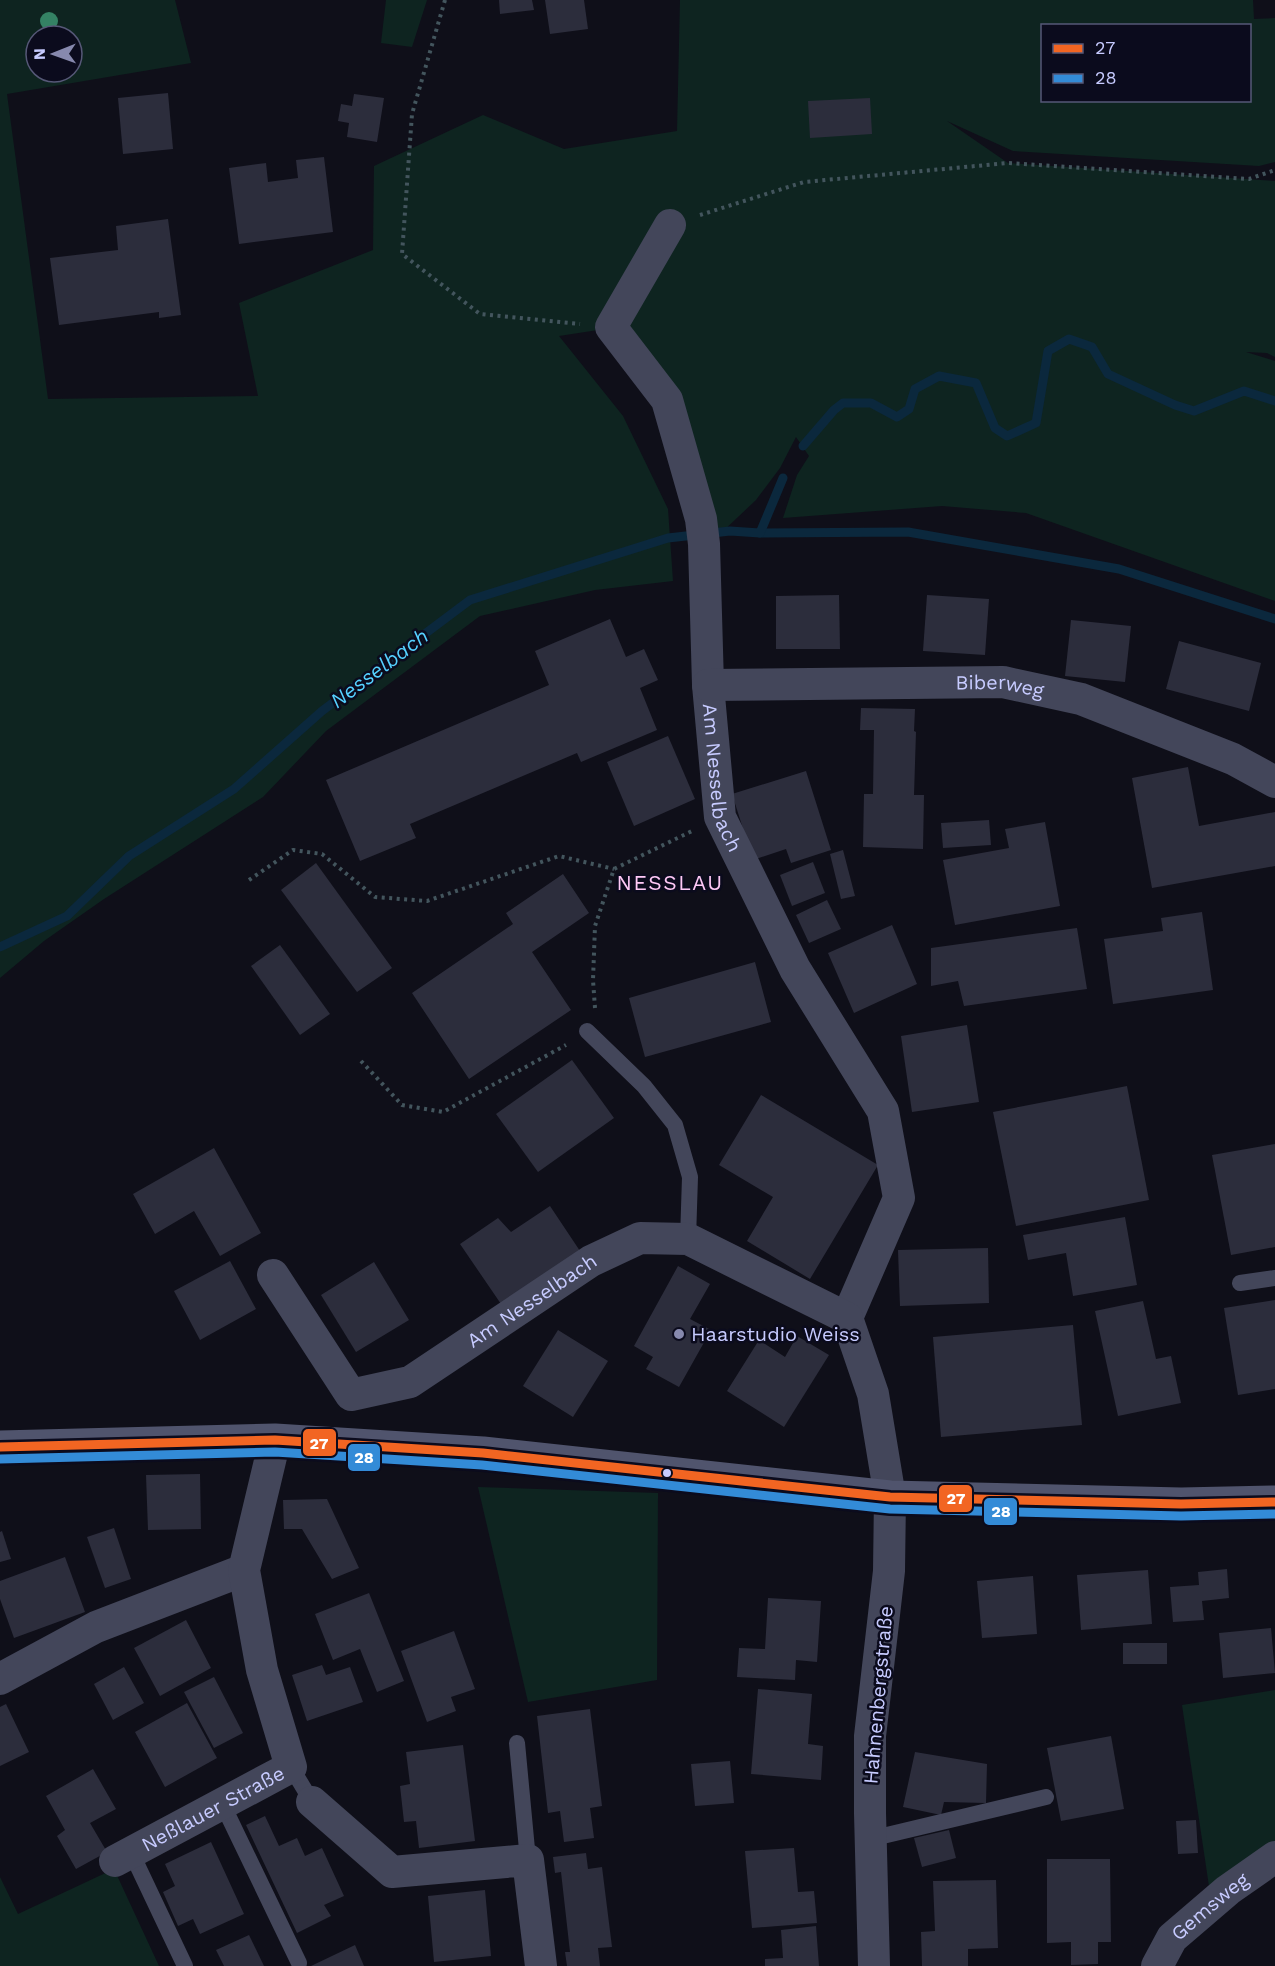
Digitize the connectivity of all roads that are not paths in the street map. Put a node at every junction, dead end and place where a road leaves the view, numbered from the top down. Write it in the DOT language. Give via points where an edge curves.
graph roads {
  1 [pos="670,225"];
  2 [pos="708,685"];
  3 [pos="1275,782"];
  4 [pos="588,1031"];
  5 [pos="688,1239"];
  6 [pos="273,1275"];
  7 [pos="1275,1278"];
  8 [pos="1240,1283"];
  9 [pos="847,1318"];
  10 [pos="275,1440"];
  11 [pos="0,1447"];
  12 [pos="890,1497"];
  13 [pos="1275,1502"];
  14 [pos="244,1570"];
  15 [pos="0,1679"];
  16 [pos="517,1743"];
  17 [pos="291,1767"];
  18 [pos="1046,1797"];
  19 [pos="222,1803"];
  20 [pos="312,1803"];
  21 [pos="870,1839"];
  22 [pos="123,1856"];
  23 [pos="1275,1857"];
  24 [pos="528,1860"];
  25 [pos="299,1964"];
  26 [pos="184,1966"];
  27 [pos="541,1966"];
  28 [pos="874,1966"];
  29 [pos="1157,1966"];
  1 -- 2 [label="street, Am Nesselbach" via="611,327 667,400 702,531"];
  2 -- 3 [label="street, Biberweg" via="1003,682 1081,699 1233,759"];
  2 -- 9 [label="street, Am Nesselbach" via="720,817 795,969 883,1111 899,1198"];
  4 -- 5 [label="lane" via="644,1086 675,1125 690,1177"];
  5 -- 6 [label="street, Am Nesselbach" via="640,1238 591,1261 410,1382 351,1395"];
  5 -- 9 [label="street, Am Nesselbach"];
  7 -- 8 [label="lane"];
  9 -- 12 [label="street" via="873,1394"];
  10 -- 11 [label="main road"];
  10 -- 12 [label="main road" via="483,1453"];
  10 -- 14 [label="street, Neßlauer Straße"];
  12 -- 13 [label="main road" via="1181,1504"];
  12 -- 21 [label="street, Hahnenbergstraße" via="889,1571 870,1736"];
  14 -- 15 [label="street" via="96,1627"];
  14 -- 17 [label="street, Neßlauer Straße" via="262,1670"];
  16 -- 24 [label="lane"];
  17 -- 19 [label="street, Neßlauer Straße"];
  17 -- 20 [label="lane"];
  18 -- 21 [label="lane"];
  19 -- 22 [label="street, Neßlauer Straße"];
  19 -- 25 [label="lane"];
  20 -- 24 [label="street" via="392,1872"];
  21 -- 28 [label="street, Hahnenbergstraße"];
  22 -- 26 [label="lane"];
  23 -- 29 [label="street, Gemsweg" via="1228,1890 1172,1938"];
  24 -- 27 [label="street"];
}
